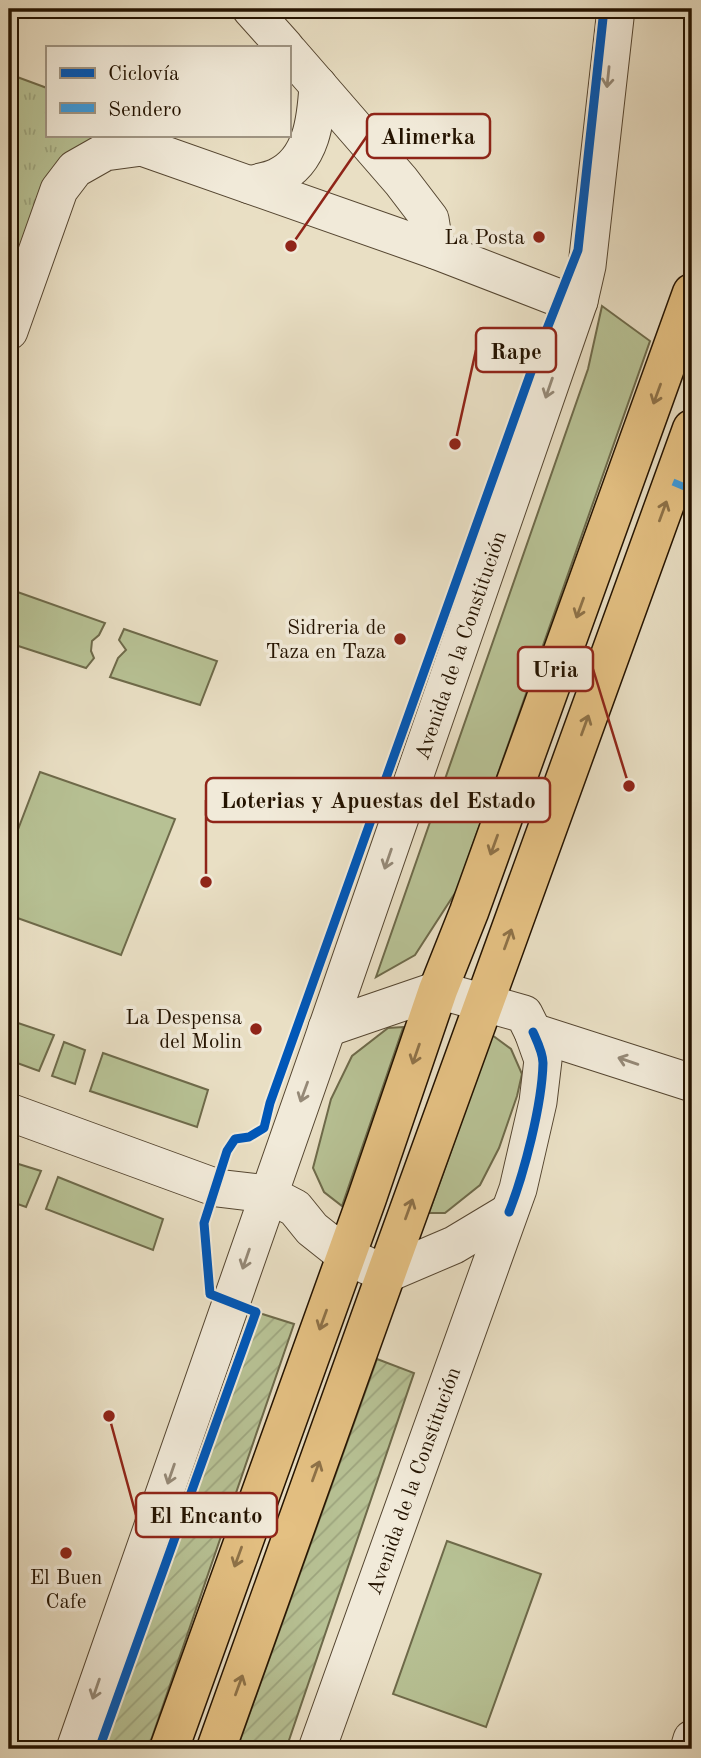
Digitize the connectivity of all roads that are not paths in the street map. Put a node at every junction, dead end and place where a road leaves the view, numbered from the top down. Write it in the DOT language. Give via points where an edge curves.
graph roads {
  1 [pos="251,9"];
  2 [pos="616,9"];
  3 [pos="284,46"];
  4 [pos="290,53"];
  5 [pos="318,85"];
  6 [pos="250,185"];
  7 [pos="435,250"];
  8 [pos="692,293"];
  9 [pos="579,301"];
  10 [pos="9,331"];
  11 [pos="692,429"];
  12 [pos="438,990"];
  13 [pos="485,1003"];
  14 [pos="327,1028"];
  15 [pos="533,1032"];
  16 [pos="692,1083"];
  17 [pos="9,1112"];
  18 [pos="268,1194"];
  19 [pos="509,1212"];
  20 [pos="346,1256"];
  21 [pos="386,1273"];
  22 [pos="692,1739"];
  23 [pos="75,1749"];
  24 [pos="169,1749"];
  25 [pos="216,1749"];
  26 [pos="317,1749"];
  27 [pos="689,1749"];
  1 -- 3 [label="street"];
  2 -- 9 [label="street, Avenida de la Constitución, one-way" via="587,267"];
  4 -- 5 [label="street"];
  5 -- 6 [label="street" via="316,122 302,156 278,177"];
  5 -- 7 [label="street" via="430,219"];
  6 -- 7 [label="street"];
  6 -- 10 [label="street" via="142,147 105,152 75,169 58,190"];
  7 -- 9 [label="street" via="559,298"];
  8 -- 12 [label="main road, one-way"];
  9 -- 14 [label="street, Avenida de la Constitución, one-way"];
  13 -- 11 [label="main road, one-way"];
  12 -- 13 [label="street"];
  12 -- 14 [label="street"];
  12 -- 20 [label="main road, one-way"];
  13 -- 15 [label="street" via="524,1014"];
  21 -- 13 [label="main road, one-way"];
  14 -- 18 [label="street, Avenida de la Constitución, one-way"];
  16 -- 15 [label="street, one-way"];
  15 -- 19 [label="street, Avenida de la Constitución" via="543,1060 538,1102"];
  17 -- 18 [label="street" via="217,1188"];
  18 -- 20 [label="street" via="295,1208 312,1229"];
  18 -- 23 [label="street, Avenida de la Constitución, one-way"];
  19 -- 21 [label="street" via="454,1245"];
  19 -- 26 [label="street, Avenida de la Constitución"];
  20 -- 21 [label="street"];
  20 -- 24 [label="main road, one-way"];
  25 -- 21 [label="main road, one-way"];
  22 -- 27 [label="street"];
}
